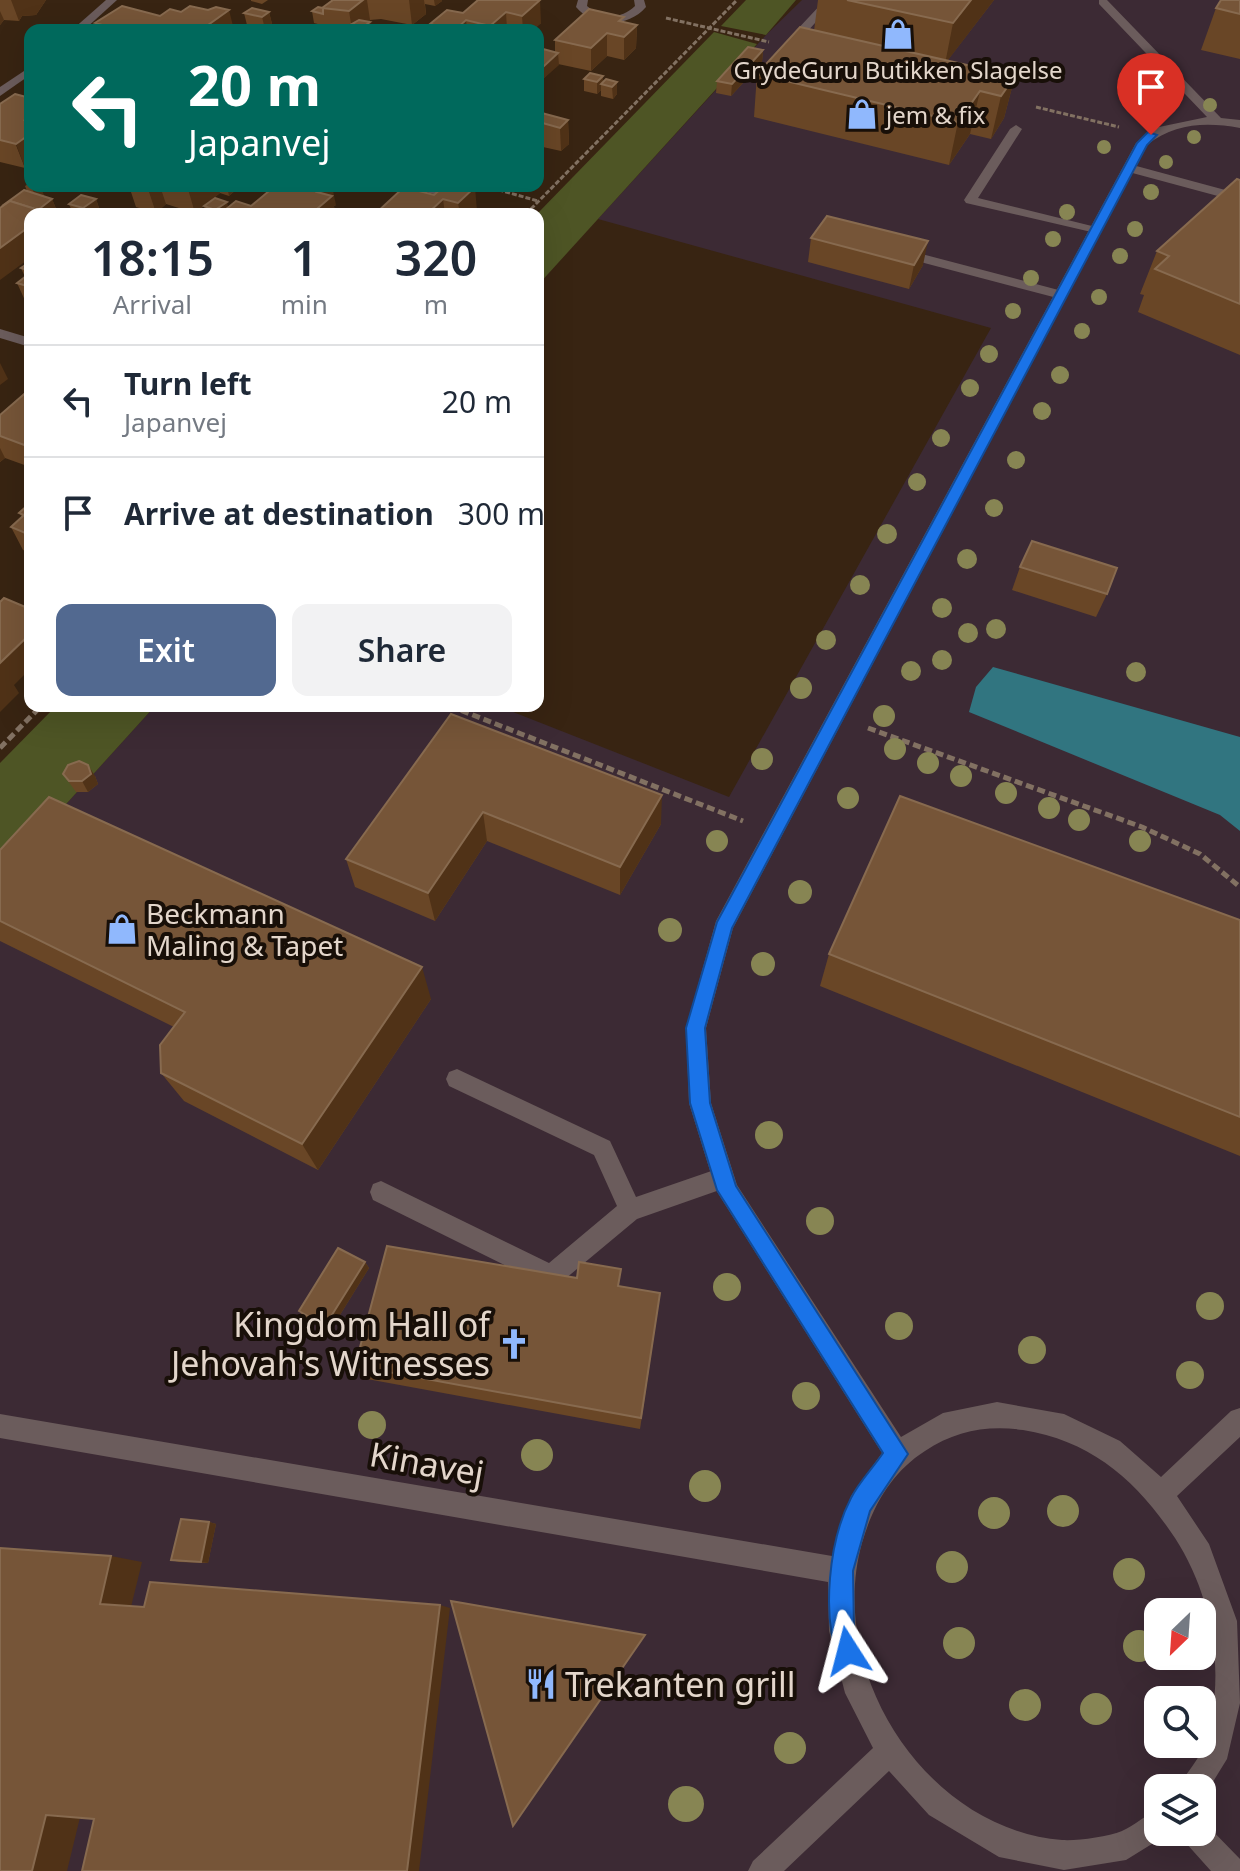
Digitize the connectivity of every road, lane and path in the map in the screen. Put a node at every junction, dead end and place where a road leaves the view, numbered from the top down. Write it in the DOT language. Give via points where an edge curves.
graph roads {
  1 [pos="112,0"];
  2 [pos="583,0"];
  3 [pos="737,0"];
  4 [pos="831,0"];
  5 [pos="1102,1"];
  6 [pos="639,6"];
  7 [pos="84,24"];
  8 [pos="710,28"];
  9 [pos="771,42"];
  10 [pos="827,43"];
  11 [pos="24,75"];
  12 [pos="0,93"];
  13 [pos="1030,105"];
  14 [pos="1218,122"];
  15 [pos="1240,124"];
  16 [pos="1016,129"];
  17 [pos="1151,135"];
  18 [pos="1129,168"];
  19 [pos="507,192"];
  20 [pos="1240,198"];
  21 [pos="539,201"];
  22 [pos="532,208"];
  23 [pos="1095,231"];
  24 [pos="885,248"];
  25 [pos="1061,295"];
  26 [pos="0,333"];
  27 [pos="24,341"];
  28 [pos="35,712"];
  29 [pos="465,712"];
  30 [pos="836,717"];
  31 [pos="0,748"];
  32 [pos="773,833"];
  33 [pos="1240,887"];
  34 [pos="457,1079"];
  35 [pos="723,1178"];
  36 [pos="381,1192"];
  37 [pos="630,1210"];
  38 [pos="1240,1420"];
  39 [pos="0,1426"];
  40 [pos="897,1454"];
  41 [pos="1161,1494"];
  42 [pos="841,1571"];
  43 [pos="890,1751"];
  44 [pos="1203,1774"];
  45 [pos="1144,1833"];
  46 [pos="1208,1846"];
  47 [pos="763,1871"];
  48 [pos="1231,1871"];
  1 -- 7 [label="street"];
  2 -- 6 [label="street" via="584,11 597,18 616,19"];
  3 -- 8 [label="path"];
  4 -- 10 [label="street" via="797,36"];
  5 -- 14 [label="street"];
  6 -- 8 [label="path"];
  8 -- 9 [label="path"];
  8 -- 21 [label="path"];
  11 -- 12 [label="street"];
  13 -- 17 [label="path"];
  14 -- 15 [label="street"];
  14 -- 17 [label="street" via="1173,125"];
  16 -- 23 [label="street" via="970,200"];
  17 -- 18 [label="street"];
  18 -- 20 [label="street"];
  18 -- 23 [label="street"];
  19 -- 21 [label="path"];
  21 -- 22 [label="path"];
  23 -- 25 [label="street"];
  24 -- 25 [label="street"];
  25 -- 30 [label="street"];
  26 -- 27 [label="street"];
  28 -- 31 [label="path"];
  29 -- 32 [label="path"];
  30 -- 32 [label="street"];
  30 -- 33 [label="path" via="1142,827 1200,854"];
  32 -- 35 [label="street" via="723,927 696,1028 700,1103"];
  34 -- 37 [label="street" via="602,1148"];
  35 -- 37 [label="street"];
  35 -- 40 [label="street"];
  36 -- 37 [label="street" via="551,1276"];
  38 -- 41 [label="street"];
  39 -- 42 [label="street, Kinavej"];
  40 -- 41 [label="street" via="943,1425 997,1414 1055,1423 1111,1450"];
  40 -- 42 [label="street" via="860,1505"];
  41 -- 44 [label="street" via="1200,1553 1224,1621 1229,1691 1213,1759"];
  42 -- 43 [label="street" via="842,1631 859,1693"];
  43 -- 45 [label="street" via="939,1805 999,1842 1064,1855 1126,1845"];
  43 -- 47 [label="street"];
  46 -- 48 [label="street"];
}
